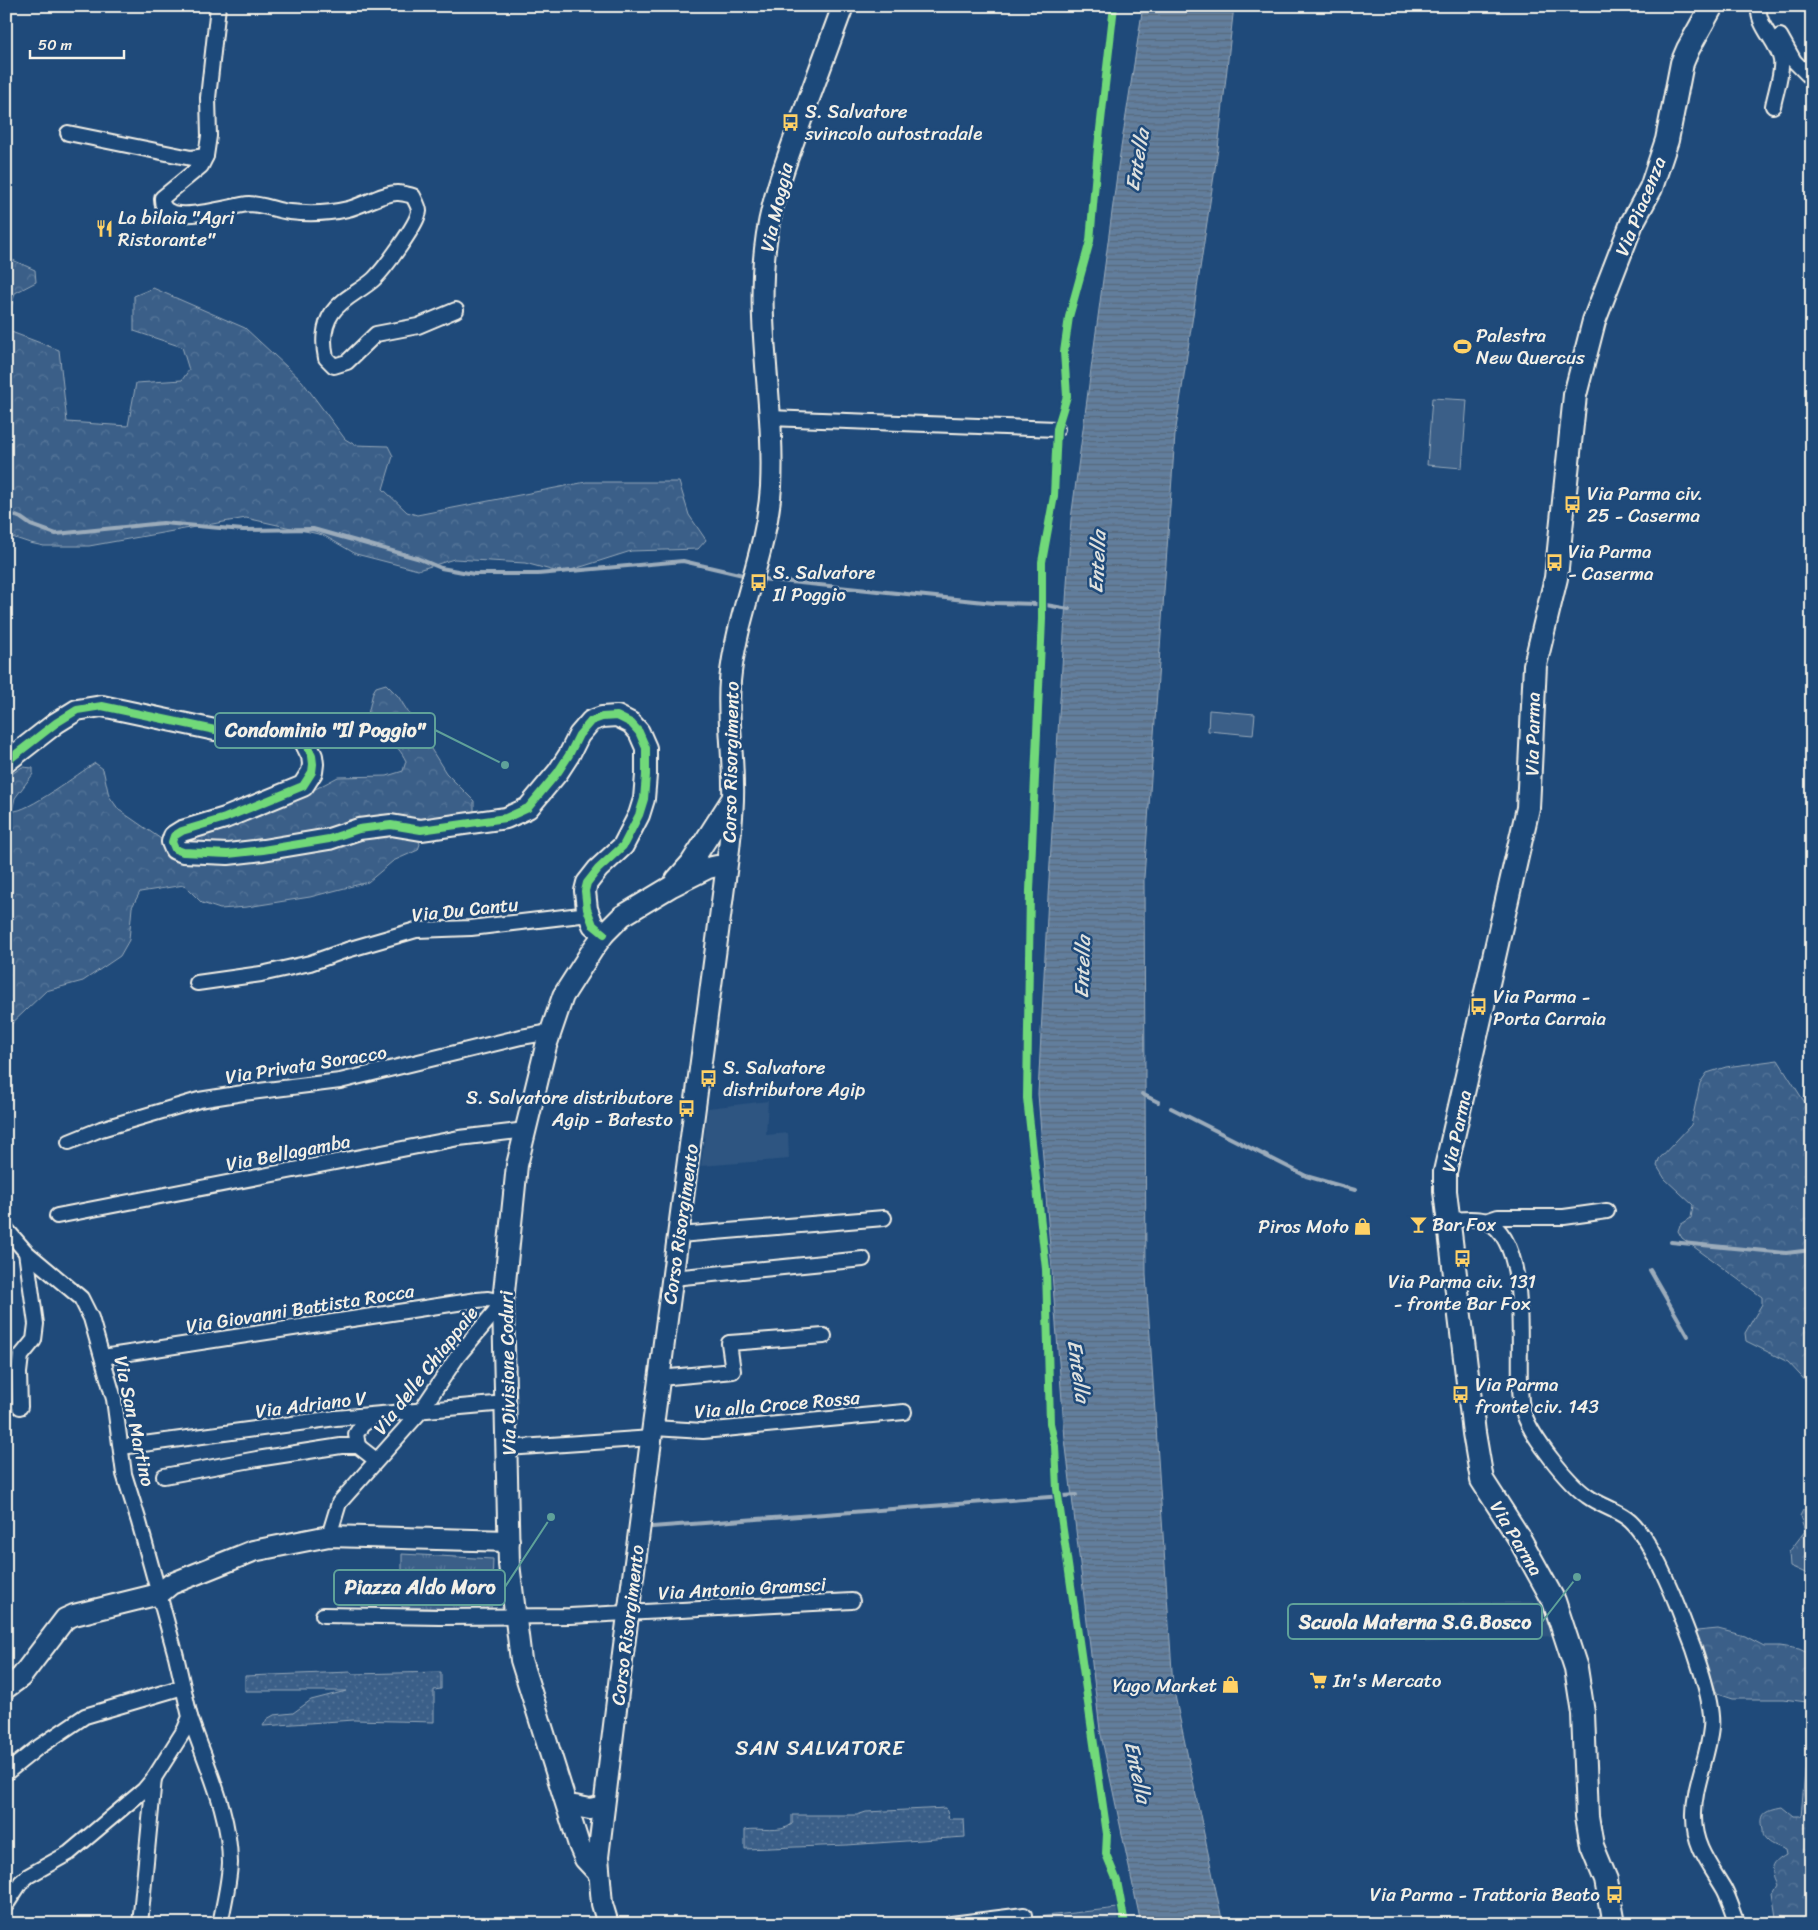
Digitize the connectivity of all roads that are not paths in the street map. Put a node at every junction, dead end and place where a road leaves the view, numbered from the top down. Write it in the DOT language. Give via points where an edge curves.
graph roads {
  1 [pos="218,6"];
  2 [pos="843,6"];
  3 [pos="1712,6"];
  4 [pos="1759,6"];
  5 [pos="1765,6"];
  6 [pos="1812,79"];
  7 [pos="1773,106"];
  8 [pos="68,133"];
  9 [pos="206,156"];
  10 [pos="456,310"];
  11 [pos="1594,321"];
  12 [pos="769,418"];
  13 [pos="1057,429"];
  14 [pos="752,575"];
  15 [pos="6,762"];
  16 [pos="733,798"];
  17 [pos="702,846"];
  18 [pos="728,858"];
  19 [pos="672,886"];
  20 [pos="589,914"];
  21 [pos="604,934"];
  22 [pos="197,982"];
  23 [pos="551,1032"];
  24 [pos="526,1130"];
  25 [pos="69,1142"];
  26 [pos="1607,1211"];
  27 [pos="57,1216"];
  28 [pos="884,1218"];
  29 [pos="1448,1220"];
  30 [pos="1486,1221"];
  31 [pos="6,1229"];
  32 [pos="679,1235"];
  33 [pos="26,1252"];
  34 [pos="863,1259"];
  35 [pos="673,1278"];
  36 [pos="503,1302"];
  37 [pos="824,1336"];
  38 [pos="103,1358"];
  39 [pos="660,1378"];
  40 [pos="506,1403"];
  41 [pos="20,1407"];
  42 [pos="420,1412"];
  43 [pos="904,1412"];
  44 [pos="376,1415"];
  45 [pos="653,1433"];
  46 [pos="358,1446"];
  47 [pos="121,1447"];
  48 [pos="507,1448"];
  49 [pos="376,1460"];
  50 [pos="164,1476"];
  51 [pos="329,1536"];
  52 [pos="508,1542"];
  53 [pos="159,1594"];
  54 [pos="852,1601"];
  55 [pos="628,1614"];
  56 [pos="323,1615"];
  57 [pos="515,1616"];
  58 [pos="183,1687"];
  59 [pos="6,1688"];
  60 [pos="190,1717"];
  61 [pos="6,1773"];
  62 [pos="154,1778"];
  63 [pos="562,1787"];
  64 [pos="575,1806"];
  65 [pos="604,1806"];
  66 [pos="600,1848"];
  67 [pos="598,1873"];
  68 [pos="6,1905"];
  69 [pos="1024,1915"];
  70 [pos="140,1924"];
  71 [pos="220,1924"];
  72 [pos="608,1924"];
  73 [pos="951,1924"];
  74 [pos="1614,1924"];
  75 [pos="1738,1924"];
  1 -- 9 [label="street" via="208,98 210,136"];
  2 -- 12 [label="street, Via Moggia" via="785,164 768,228 763,299"];
  3 -- 11 [label="main road, Via Piacenza" via="1682,63 1666,140 1651,188 1632,223"];
  4 -- 7 [label="street" via="1761,19 1782,63"];
  5 -- 6 [label="street" via="1791,56"];
  8 -- 9 [label="street" via="191,158"];
  9 -- 10 [label="street" via="201,166 162,198 165,210 175,215 193,214 252,204 291,213 322,212 347,209 397,192 413,196 418,211 414,225 395,253 373,280 332,313 324,335 324,348 326,358 334,366 347,362 376,334 418,326"];
  11 -- 29 [label="main road, Via Parma" via="1575,395 1556,578 1535,665 1528,808 1450,1145 1445,1172"];
  12 -- 13 [label="street"];
  12 -- 14 [label="street, Via Moggia" via="769,504"];
  14 -- 16 [label="street, Corso Risorgimento" via="736,634 730,681"];
  15 -- 20 [label="street" via="77,710 102,706 215,730 268,732 278,729 297,734 309,749 313,764 303,786 225,818 182,831 174,836 172,842 175,849 184,852 228,854 329,839 359,829 392,825 421,830 506,818 528,808 558,772 578,735 591,721 617,716 631,722 646,748 644,798 623,846 588,883 585,891"];
  16 -- 17 [label="street, Via Divisione Coduri"];
  16 -- 18 [label="street, Corso Risorgimento"];
  17 -- 18 [label="street" via="722,846"];
  17 -- 19 [label="street, Via Divisione Coduri"];
  18 -- 19 [label="street, Via Divisione Coduri"];
  18 -- 32 [label="street, Corso Risorgimento"];
  19 -- 21 [label="street, Via Divisione Coduri" via="622,916"];
  20 -- 21 [label="street" via="593,925"];
  20 -- 22 [label="street, Via Du Cantu" via="471,928 416,930 310,964"];
  21 -- 23 [label="street, Via Divisione Coduri" via="563,996"];
  23 -- 24 [label="street, Via Divisione Coduri"];
  23 -- 25 [label="street, Via Privata Soracco" via="340,1081 199,1100 101,1129"];
  24 -- 27 [label="street, Via Bellagamba" via="459,1138"];
  24 -- 36 [label="street, Via Divisione Coduri" via="518,1165"];
  26 -- 30 [label="street" via="1564,1216 1498,1217"];
  28 -- 32 [label="street"];
  29 -- 30 [label="street"];
  29 -- 74 [label="main road, Via Parma" via="1482,1480 1554,1600 1576,1668 1583,1713 1587,1816 1592,1846 1606,1880"];
  30 -- 75 [label="street" via="1496,1228 1514,1258 1518,1280 1518,1353 1523,1413 1568,1477 1586,1495 1628,1518 1645,1537 1684,1622 1707,1697 1711,1725 1694,1817 1698,1848 1725,1891"];
  31 -- 33 [label="street, Via San Martino"];
  32 -- 35 [label="street, Corso Risorgimento"];
  33 -- 38 [label="street, Via San Martino" via="81,1298 91,1318"];
  33 -- 41 [label="street" via="36,1324 34,1340 21,1356"];
  34 -- 35 [label="street"];
  35 -- 39 [label="street, Corso Risorgimento"];
  36 -- 38 [label="street, Via Giovanni Battista Rocca" via="477,1300"];
  36 -- 40 [label="street, Via Divisione Coduri"];
  36 -- 42 [label="street, Via delle Chiappaie" via="457,1357"];
  37 -- 39 [label="street" via="730,1343 732,1371"];
  38 -- 47 [label="street, Via San Martino" via="114,1399"];
  39 -- 45 [label="street, Corso Risorgimento"];
  40 -- 42 [label="street, Via Adriano V"];
  40 -- 48 [label="street, Via Divisione Coduri"];
  42 -- 44 [label="street, Via Adriano V"];
  42 -- 49 [label="street, Via delle Chiappaie"];
  43 -- 45 [label="street, Via alla Croce Rossa"];
  44 -- 46 [label="street" via="356,1434"];
  44 -- 47 [label="street, Via Adriano V"];
  45 -- 48 [label="street, Via alla Croce Rossa"];
  45 -- 55 [label="street, Corso Risorgimento"];
  46 -- 49 [label="street"];
  46 -- 50 [label="street" via="283,1455"];
  47 -- 53 [label="street, Via San Martino" via="124,1474"];
  48 -- 52 [label="street, Via Divisione Coduri"];
  49 -- 51 [label="street, Via delle Chiappaie" via="339,1503"];
  51 -- 52 [label="street"];
  51 -- 53 [label="street" via="253,1551 171,1584"];
  52 -- 57 [label="street, Via Divisione Coduri"];
  53 -- 58 [label="street, Via San Martino"];
  53 -- 59 [label="street" via="65,1619 21,1677"];
  54 -- 55 [label="street, Via Antonio Gramsci"];
  55 -- 57 [label="street, Via Antonio Gramsci"];
  55 -- 65 [label="street, Corso Risorgimento"];
  56 -- 57 [label="street, Via Antonio Gramsci"];
  57 -- 63 [label="street, Via Divisione Coduri" via="521,1660"];
  58 -- 60 [label="street, Via San Martino"];
  58 -- 61 [label="street" via="85,1716"];
  60 -- 62 [label="street"];
  60 -- 71 [label="street, Via San Martino" via="222,1803 229,1849 229,1881"];
  62 -- 68 [label="street" via="69,1853 21,1882"];
  62 -- 70 [label="street"];
  63 -- 64 [label="street, Via Divisione Coduri"];
  63 -- 67 [label="street, Via Divisione Coduri" via="579,1845 585,1859"];
  64 -- 65 [label="street" via="590,1809"];
  64 -- 66 [label="street, Via Divisione Coduri" via="590,1837"];
  65 -- 66 [label="street, Corso Risorgimento"];
  66 -- 67 [label="street, Corso Risorgimento"];
  67 -- 72 [label="street, Corso Risorgimento"];
  69 -- 73 [label="street"];
}
